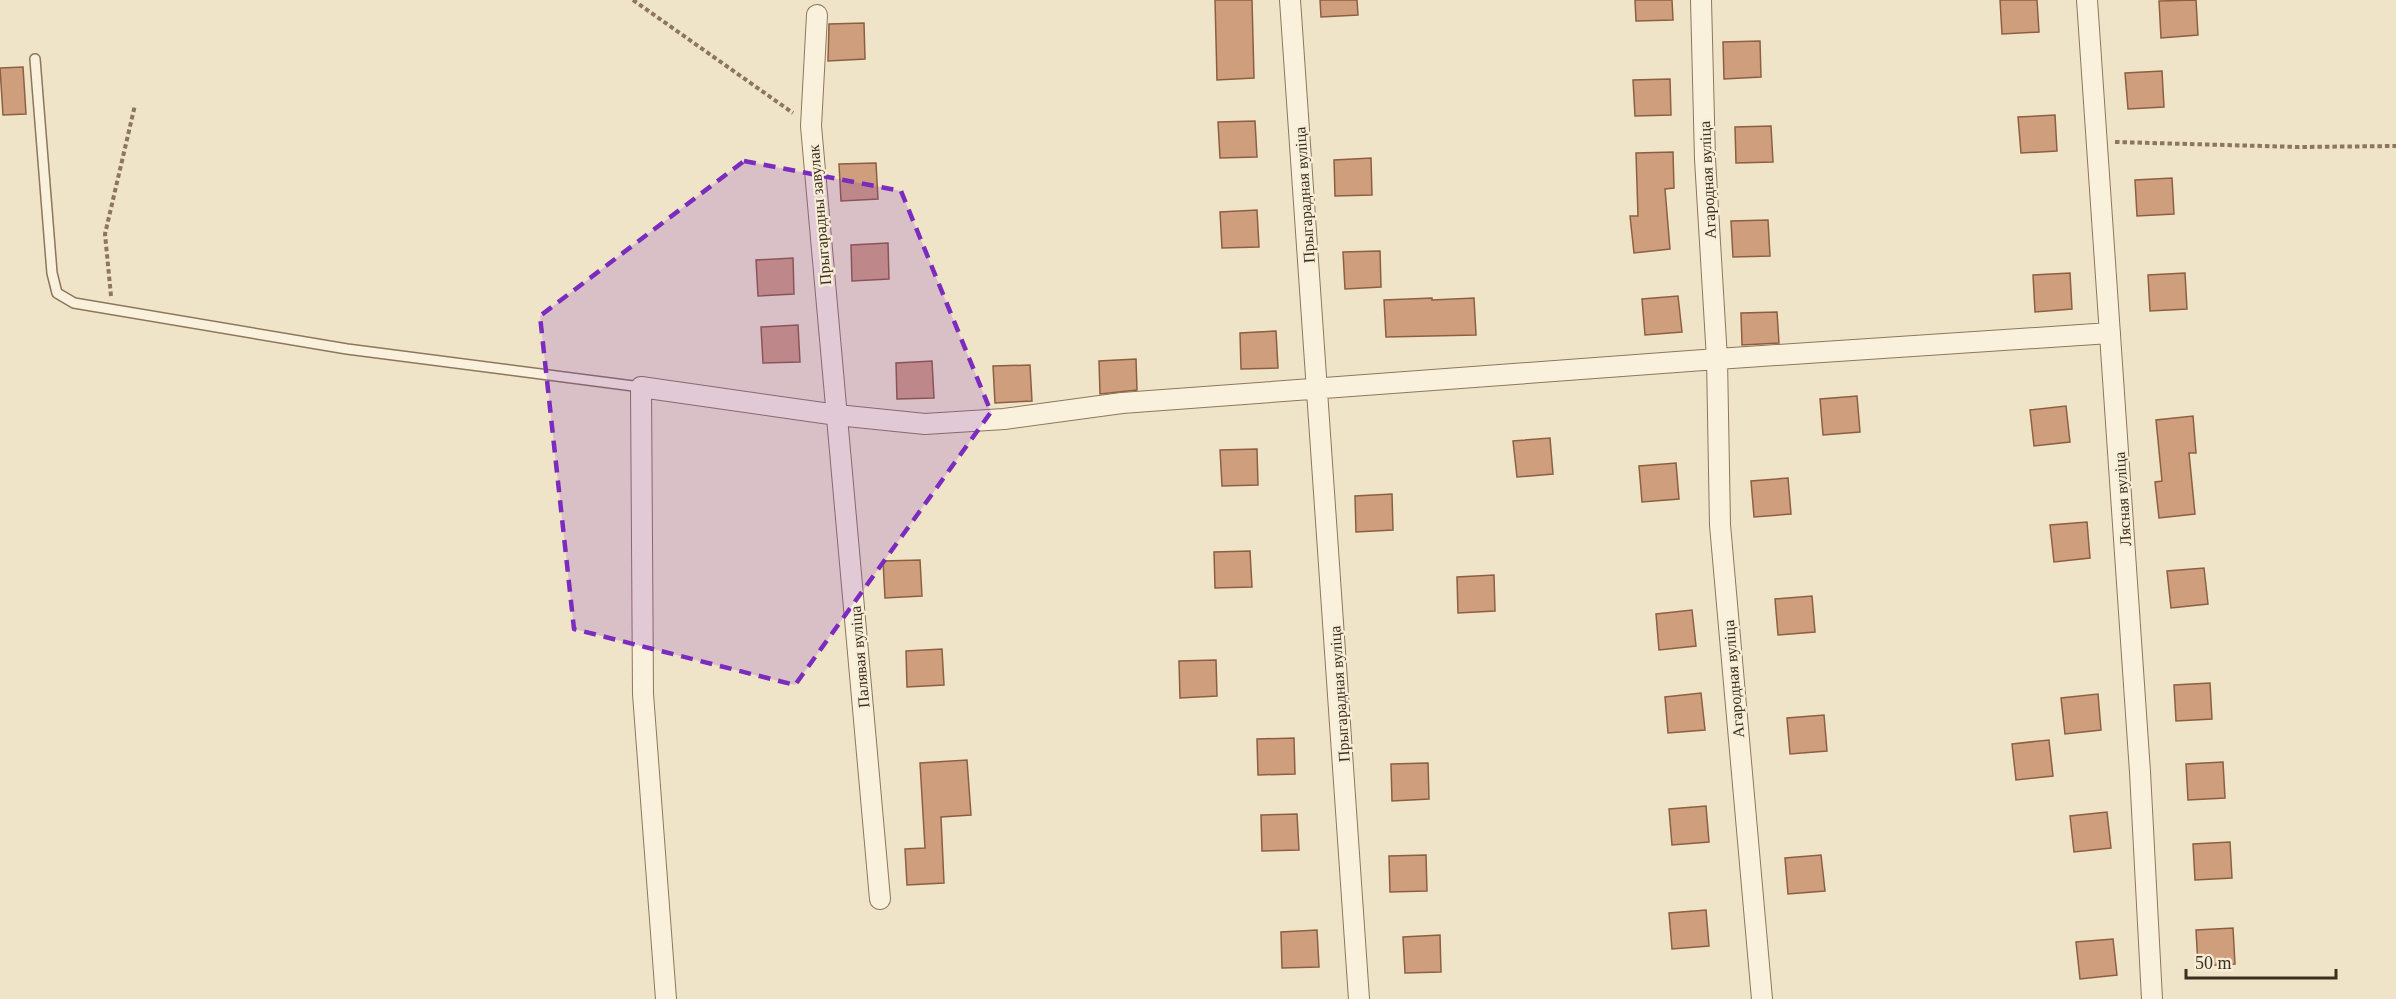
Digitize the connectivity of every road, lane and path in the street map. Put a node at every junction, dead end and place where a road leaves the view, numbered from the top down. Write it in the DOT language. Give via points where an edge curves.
graph roads {
  1 [pos="633,0"];
  2 [pos="1290,0"];
  3 [pos="1701,0"];
  4 [pos="2087,0"];
  5 [pos="817,15"];
  6 [pos="35,59"];
  7 [pos="135,105"];
  8 [pos="811,126"];
  9 [pos="2097,142"];
  10 [pos="2396,146"];
  11 [pos="113,309"];
  12 [pos="2110,333"];
  13 [pos="1717,359"];
  14 [pos="641,387"];
  15 [pos="1318,390"];
  16 [pos="837,416"];
  17 [pos="880,899"];
  18 [pos="666,999"];
  19 [pos="1359,999"];
  20 [pos="1762,999"];
  21 [pos="2152,999"];
  1 -- 8 [label="path"];
  2 -- 15 [label="street, Прыгарадная вуліца"];
  3 -- 13 [label="street, Агародная вуліца" via="1705,159"];
  4 -- 9 [label="street, Лясная вуліца"];
  5 -- 8 [label="street, Прыгарадны завулак"];
  6 -- 11 [label="lane" via="52,273 57,293 74,303"];
  7 -- 11 [label="path" via="105,234"];
  8 -- 16 [label="street, Прыгарадны завулак"];
  9 -- 10 [label="path"];
  9 -- 12 [label="street, Лясная вуліца"];
  11 -- 14 [label="lane" via="347,350"];
  12 -- 13 [label="street"];
  12 -- 21 [label="street, Лясная вуліца"];
  13 -- 15 [label="street"];
  13 -- 20 [label="street, Агародная вуліца" via="1720,525"];
  14 -- 16 [label="street"];
  14 -- 18 [label="street" via="643,694"];
  15 -- 16 [label="street" via="1122,403 1004,419 925,424"];
  15 -- 19 [label="street, Прыгарадная вуліца"];
  16 -- 17 [label="street, Палявая вуліца"];
}
